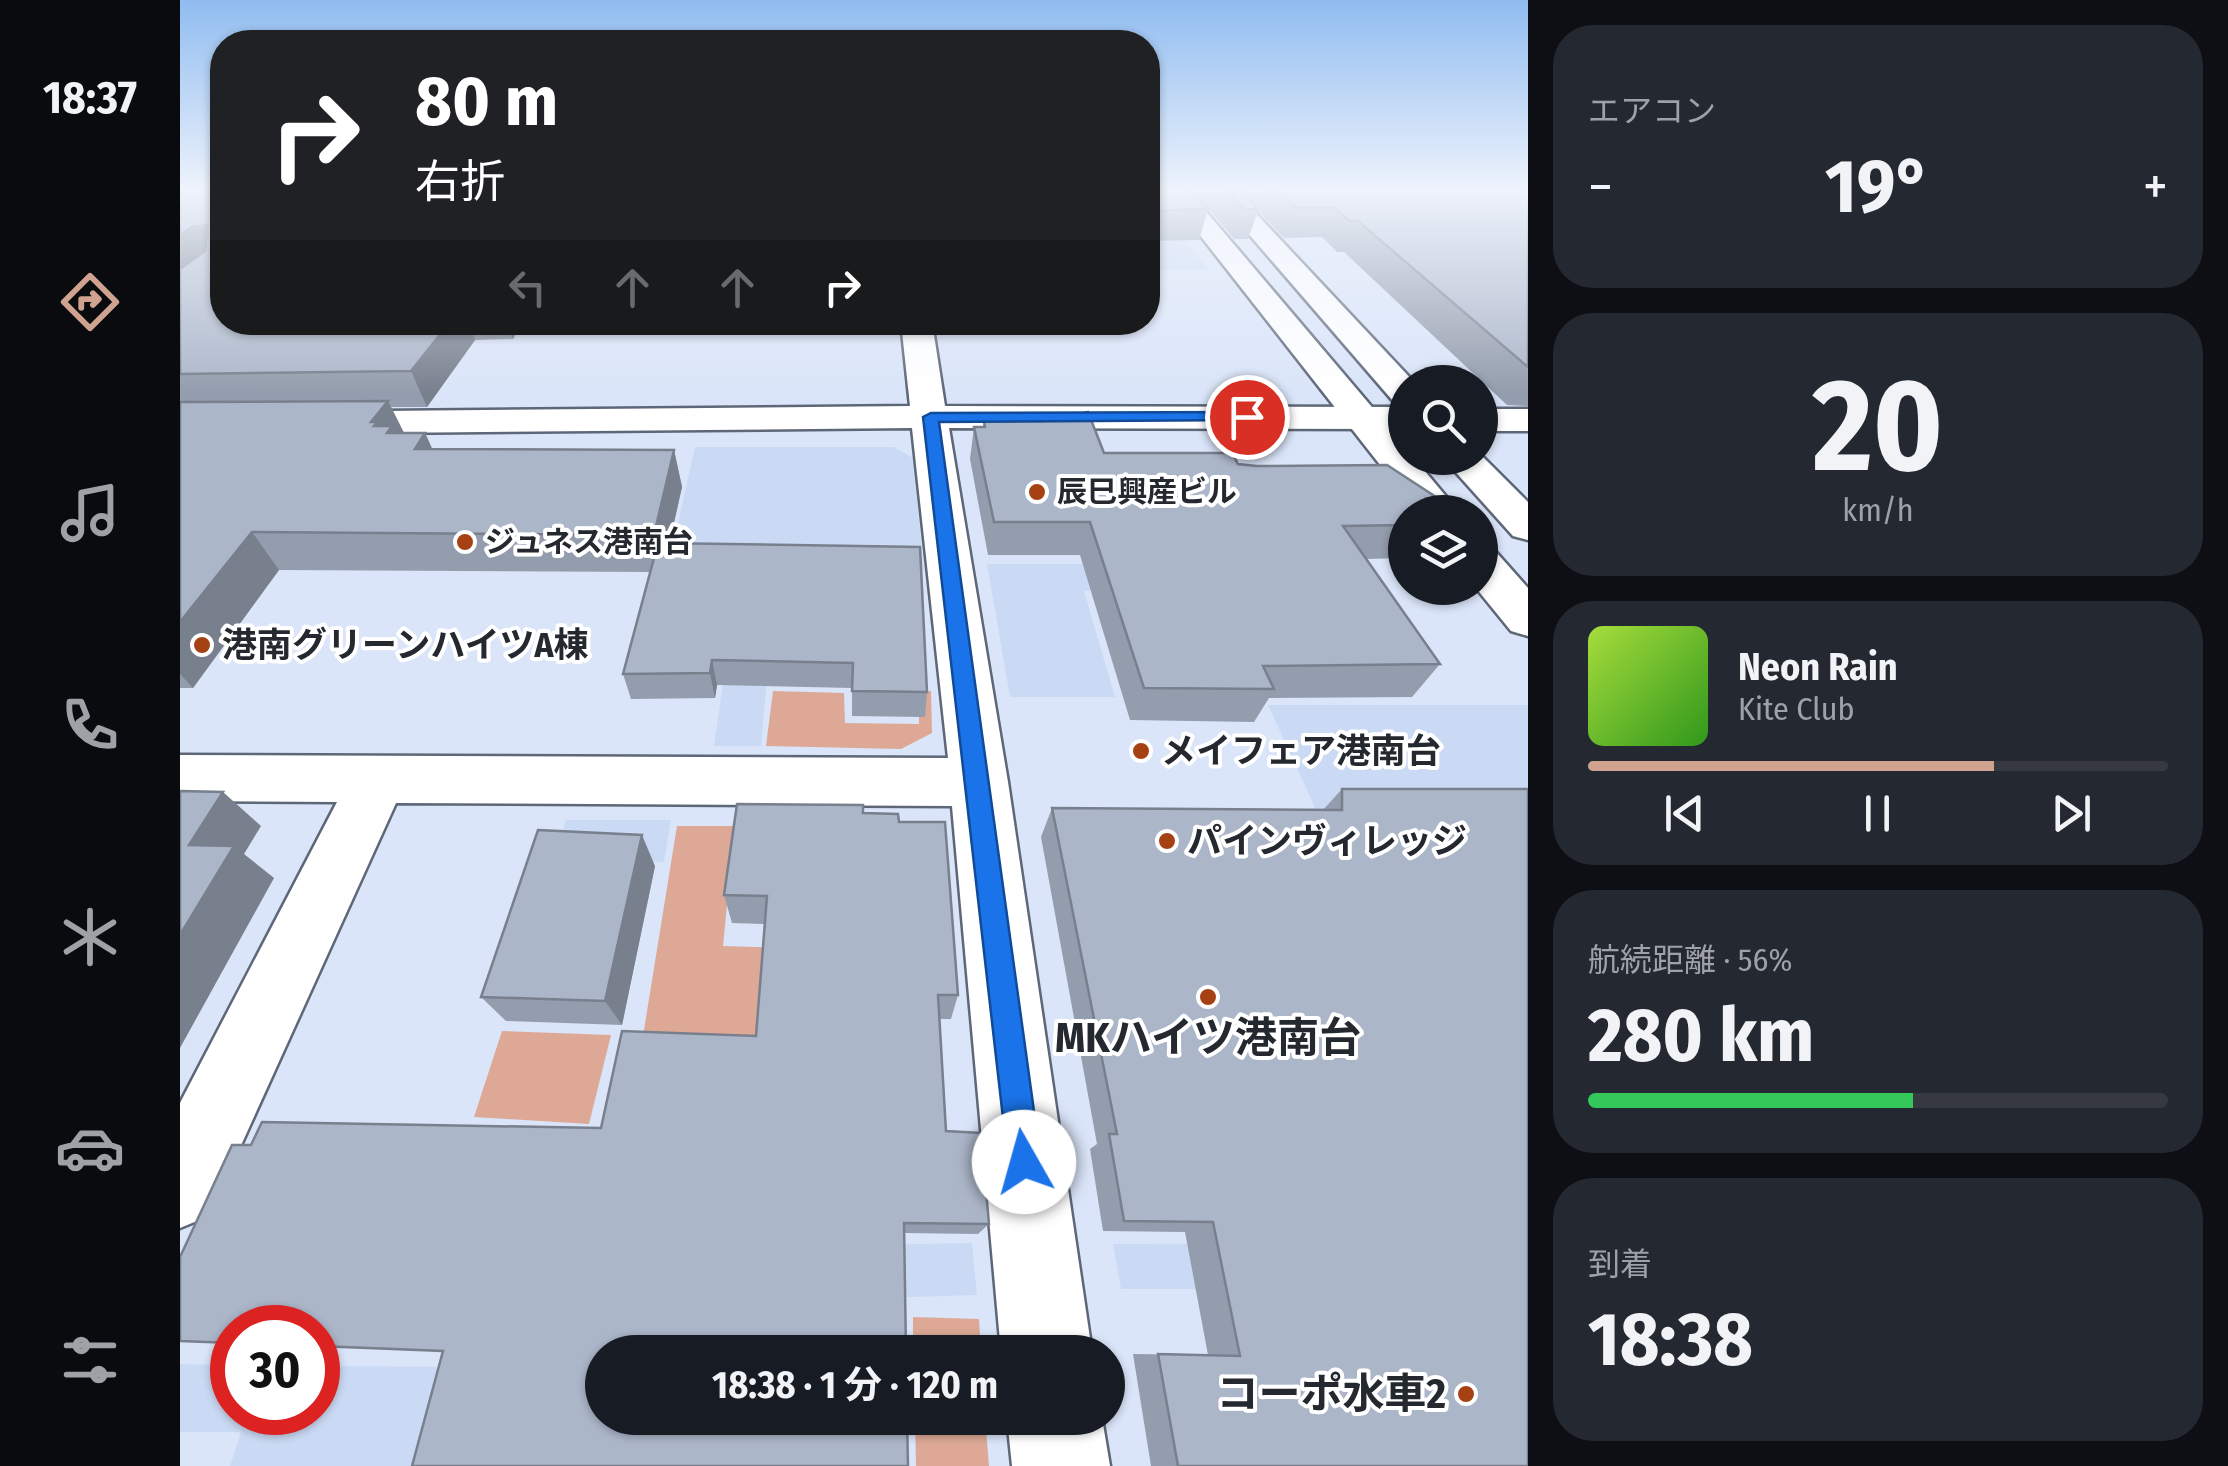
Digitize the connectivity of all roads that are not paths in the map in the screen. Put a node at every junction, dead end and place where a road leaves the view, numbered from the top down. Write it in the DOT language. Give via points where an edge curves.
graph roads {
  1 [pos="1229,256"];
  2 [pos="1281,256"];
  3 [pos="918,335"];
  4 [pos="1388,375"];
  5 [pos="931,417"];
  6 [pos="1358,417"];
  7 [pos="1388,418"];
  8 [pos="1498,420"];
  9 [pos="1528,420"];
  10 [pos="180,424"];
  11 [pos="1478,475"];
  12 [pos="1424,495"];
  13 [pos="1528,527"];
  14 [pos="1498,583"];
  15 [pos="1528,619"];
  16 [pos="379,776"];
  17 [pos="180,778"];
  18 [pos="979,782"];
  19 [pos="180,1188"];
  20 [pos="1045,1335"];
  21 [pos="1057,1435"];
  22 [pos="1060,1466"];
  1 -- 6 [label="street"];
  2 -- 4 [label="street"];
  3 -- 5 [label="street"];
  5 -- 6 [label="street"];
  5 -- 10 [label="street"];
  5 -- 18 [label="street"];
  6 -- 7 [label="street"];
  6 -- 12 [label="street"];
  8 -- 9 [label="street"];
  11 -- 13 [label="street"];
  14 -- 15 [label="street"];
  16 -- 17 [label="street"];
  16 -- 18 [label="street"];
  16 -- 19 [label="street"];
  18 -- 20 [label="street"];
  21 -- 22 [label="street"];
}
